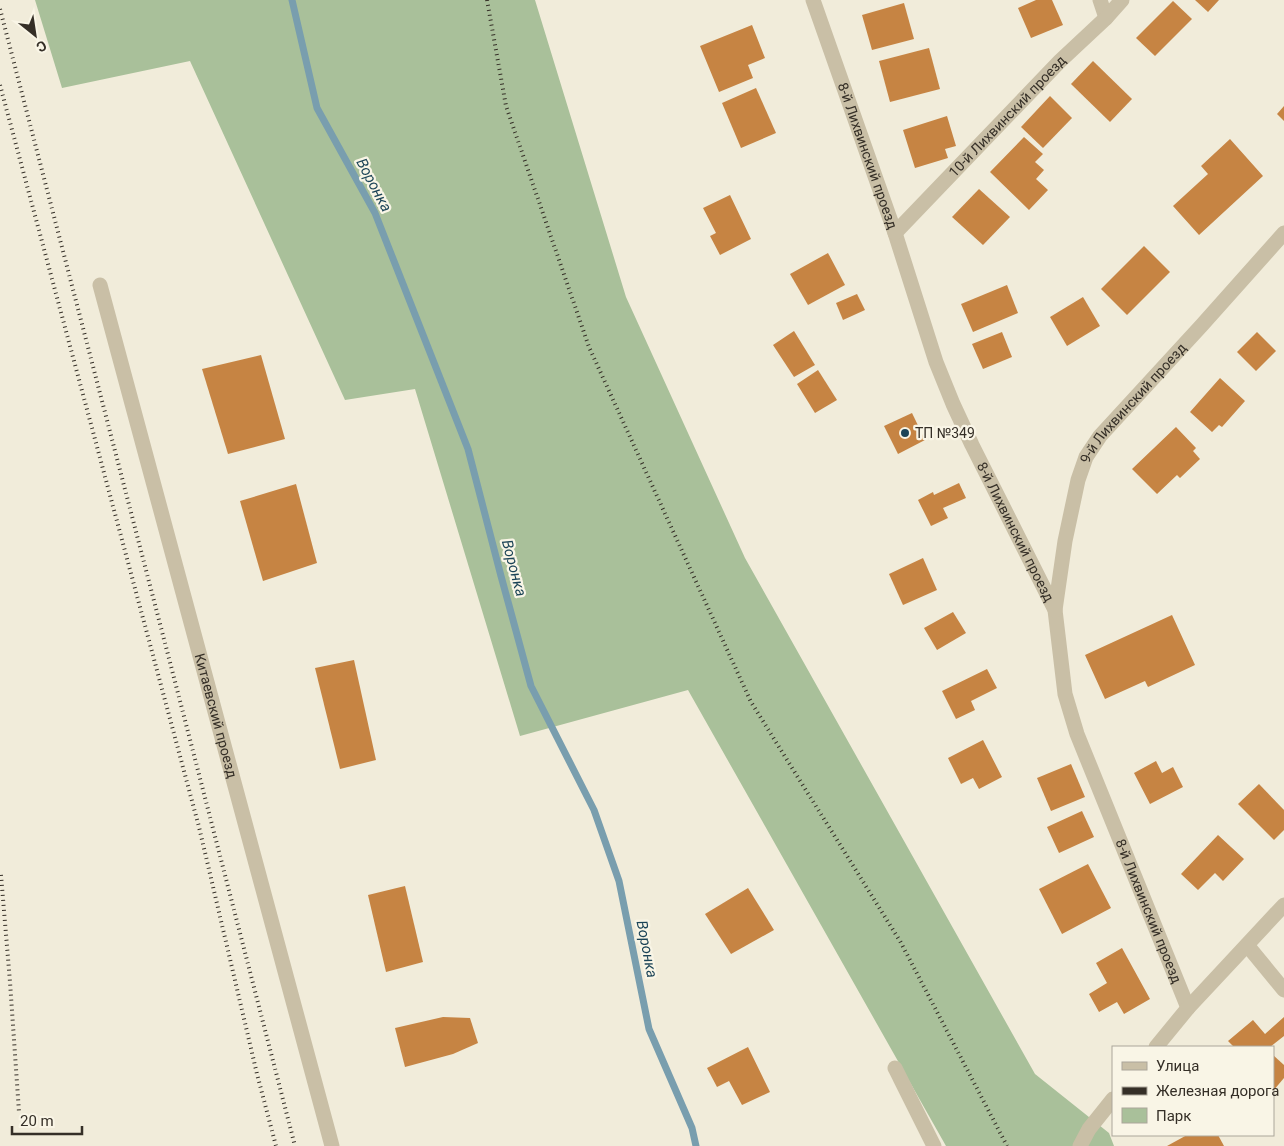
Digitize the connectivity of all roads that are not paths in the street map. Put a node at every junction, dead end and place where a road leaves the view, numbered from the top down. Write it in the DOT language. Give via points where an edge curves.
graph roads {
  1 [pos="813,0"];
  2 [pos="1100,0"];
  3 [pos="1122,0"];
  4 [pos="1106,18"];
  5 [pos="895,233"];
  6 [pos="1284,233"];
  7 [pos="100,285"];
  8 [pos="1054,610"];
  9 [pos="1284,905"];
  10 [pos="1247,945"];
  11 [pos="1284,990"];
  12 [pos="1188,1008"];
  13 [pos="1157,1046"];
  14 [pos="895,1068"];
  15 [pos="1112,1100"];
  16 [pos="1082,1144"];
  17 [pos="332,1146"];
  18 [pos="934,1146"];
  1 -- 5 [label="street, 8-й Лихвинский проезд"];
  2 -- 4 [label="street"];
  3 -- 4 [label="street, 10-й Лихвинский проезд"];
  4 -- 5 [label="street, 10-й Лихвинский проезд" via="1060,61"];
  5 -- 8 [label="street, 8-й Лихвинский проезд" via="936,362 953,404"];
  6 -- 8 [label="street, 9-й Лихвинский проезд" via="1100,436 1086,457 1078,480"];
  7 -- 17 [label="street, Китаевский проезд"];
  8 -- 12 [label="street, 8-й Лихвинский проезд" via="1070,714"];
  9 -- 10 [label="street"];
  10 -- 11 [label="street"];
  10 -- 12 [label="street"];
  12 -- 13 [label="street"];
  14 -- 18 [label="street"];
  15 -- 16 [label="street"];
}
